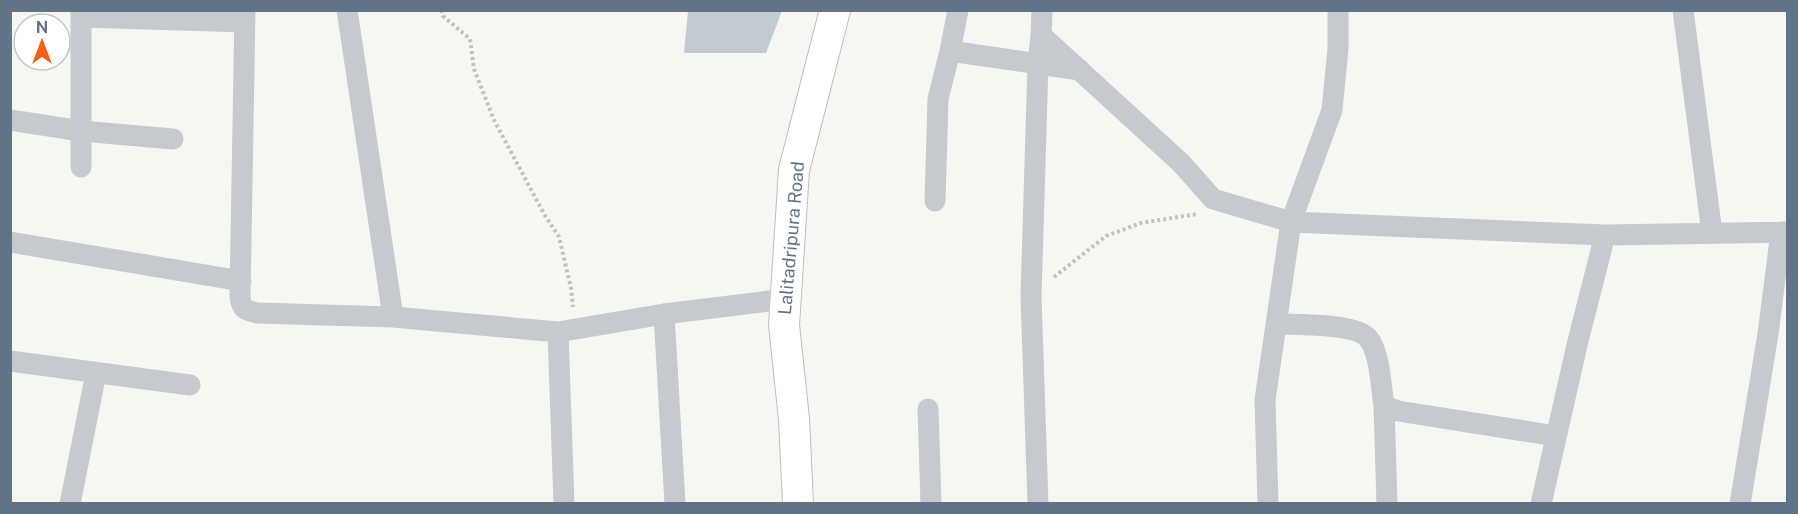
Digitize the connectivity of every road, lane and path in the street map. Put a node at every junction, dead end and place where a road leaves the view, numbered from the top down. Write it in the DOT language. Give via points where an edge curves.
graph roads {
  1 [pos="347,10"];
  2 [pos="441,10"];
  3 [pos="835,10"];
  4 [pos="958,10"];
  5 [pos="1042,10"];
  6 [pos="1338,10"];
  7 [pos="1683,10"];
  8 [pos="81,14"];
  9 [pos="245,16"];
  10 [pos="1041,34"];
  11 [pos="950,51"];
  12 [pos="1038,64"];
  13 [pos="1080,70"];
  14 [pos="10,120"];
  15 [pos="81,131"];
  16 [pos="173,139"];
  17 [pos="81,167"];
  18 [pos="935,201"];
  19 [pos="1230,205"];
  20 [pos="1291,222"];
  21 [pos="1784,232"];
  22 [pos="1712,233"];
  23 [pos="1605,235"];
  24 [pos="10,242"];
  25 [pos="241,281"];
  26 [pos="1031,296"];
  27 [pos="784,312"];
  28 [pos="663,314"];
  29 [pos="393,317"];
  30 [pos="1276,324"];
  31 [pos="567,330"];
  32 [pos="10,361"];
  33 [pos="96,373"];
  34 [pos="190,385"];
  35 [pos="1384,406"];
  36 [pos="928,409"];
  37 [pos="1556,436"];
  38 [pos="70,504"];
  39 [pos="564,504"];
  40 [pos="675,504"];
  41 [pos="798,504"];
  42 [pos="931,504"];
  43 [pos="1038,504"];
  44 [pos="1268,504"];
  45 [pos="1387,504"];
  46 [pos="1541,504"];
  47 [pos="1740,504"];
  1 -- 29 [label="street"];
  2 -- 31 [label="path" via="470,39 474,69 494,120 559,237 571,288"];
  3 -- 27 [label="street, Lalitadripura Road" via="794,170"];
  4 -- 11 [label="street"];
  5 -- 10 [label="street"];
  6 -- 20 [label="street" via="1332,110"];
  7 -- 22 [label="street"];
  8 -- 9 [label="street"];
  8 -- 15 [label="street"];
  9 -- 25 [label="street"];
  10 -- 12 [label="street"];
  10 -- 13 [label="street"];
  11 -- 12 [label="street"];
  11 -- 18 [label="street" via="938,99"];
  12 -- 13 [label="street"];
  12 -- 26 [label="street"];
  13 -- 19 [label="street" via="1181,163 1213,199"];
  14 -- 15 [label="street"];
  15 -- 16 [label="street"];
  15 -- 17 [label="street"];
  19 -- 20 [label="street"];
  19 -- 26 [label="path" via="1141,223 1106,236"];
  20 -- 23 [label="street"];
  20 -- 30 [label="street"];
  21 -- 22 [label="street"];
  21 -- 47 [label="street"];
  22 -- 23 [label="street"];
  23 -- 37 [label="street"];
  24 -- 25 [label="street"];
  25 -- 29 [label="street" via="241,306 257,313"];
  26 -- 43 [label="street"];
  27 -- 28 [label="street"];
  27 -- 41 [label="street, Lalitadripura Road"];
  28 -- 31 [label="street"];
  28 -- 40 [label="street"];
  29 -- 31 [label="street"];
  30 -- 35 [label="street" via="1362,332 1376,357"];
  30 -- 44 [label="street" via="1265,400"];
  31 -- 39 [label="street"];
  32 -- 33 [label="street"];
  33 -- 34 [label="street"];
  33 -- 38 [label="street"];
  35 -- 37 [label="street"];
  35 -- 45 [label="street"];
  36 -- 42 [label="street"];
  37 -- 46 [label="street"];
}
